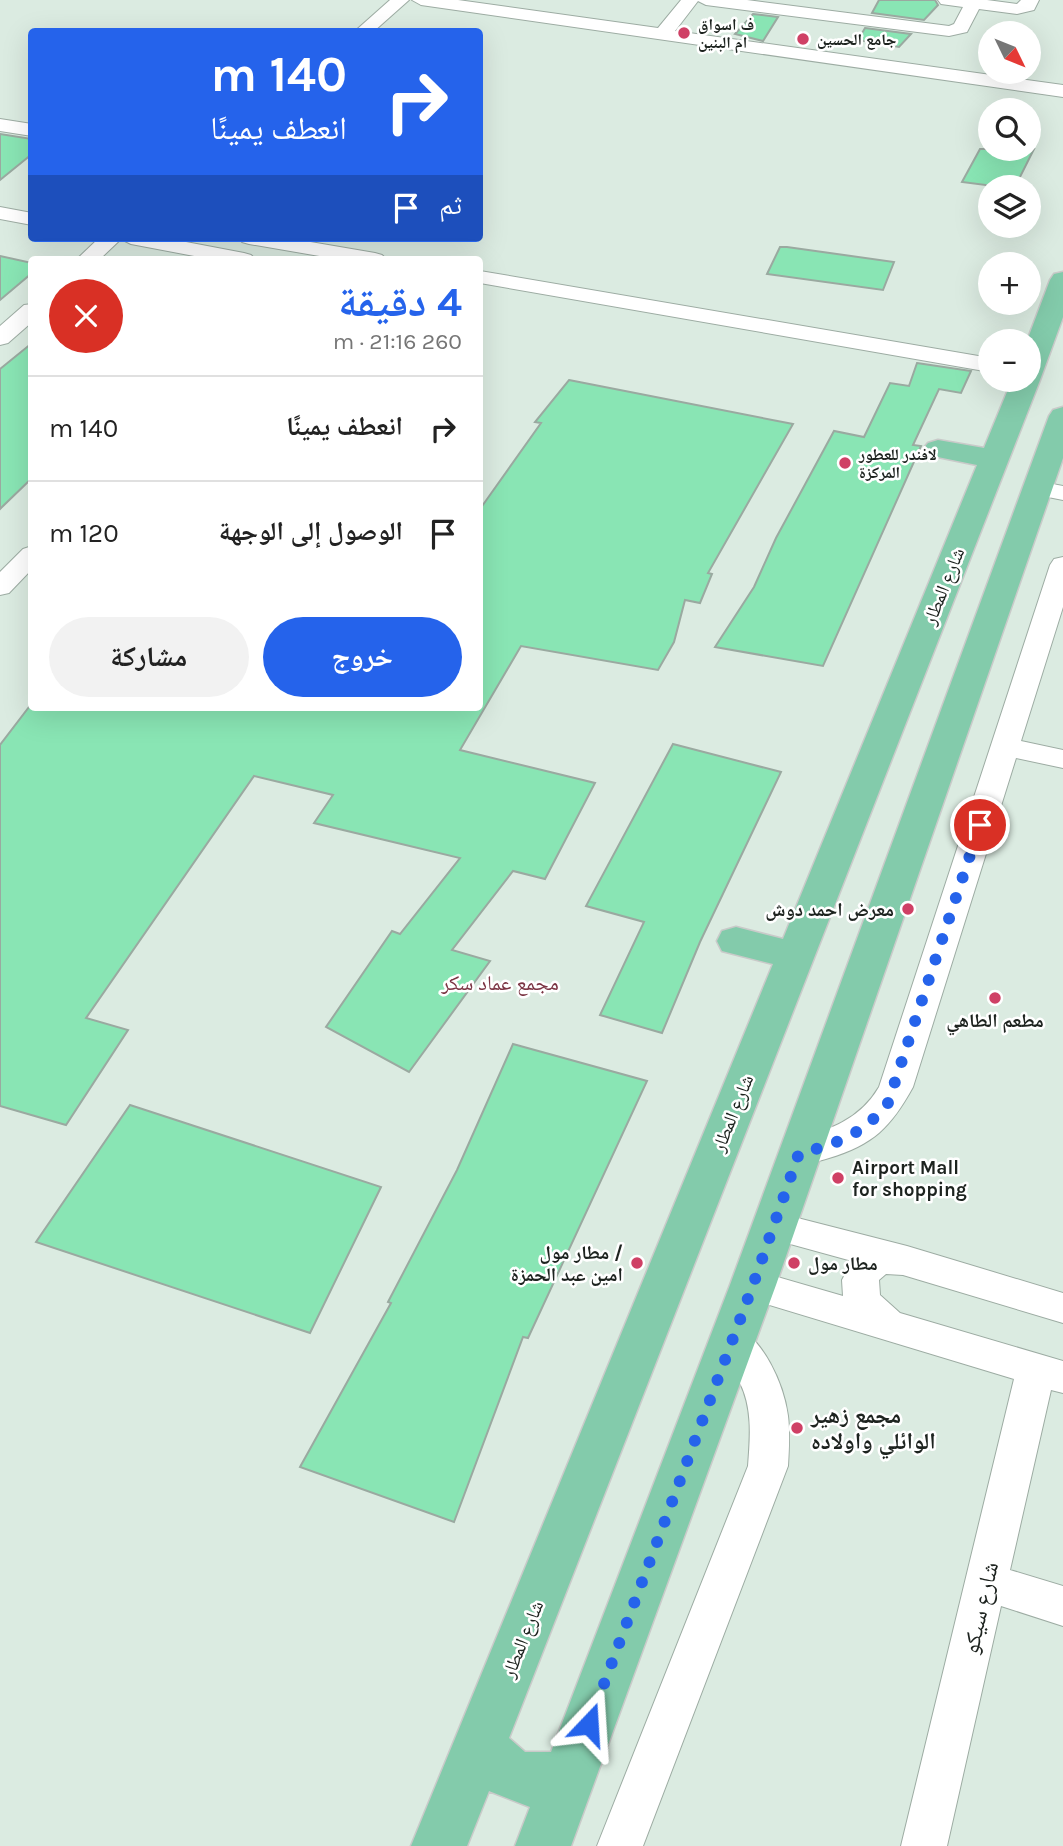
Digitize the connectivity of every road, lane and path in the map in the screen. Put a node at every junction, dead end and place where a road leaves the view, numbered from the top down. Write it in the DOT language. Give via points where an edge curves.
graph roads {
  1 [pos="400,0"];
  2 [pos="421,0"];
  3 [pos="690,0"];
  4 [pos="706,0"];
  5 [pos="947,0"];
  6 [pos="1030,0"];
  7 [pos="974,3"];
  8 [pos="768,4"];
  9 [pos="367,28"];
  10 [pos="923,29"];
  11 [pos="662,35"];
  12 [pos="908,70"];
  13 [pos="1063,93"];
  14 [pos="0,125"];
  15 [pos="28,129"];
  16 [pos="0,196"];
  17 [pos="28,201"];
  18 [pos="0,213"];
  19 [pos="28,218"];
  20 [pos="107,242"];
  21 [pos="153,242"];
  22 [pos="266,242"];
  23 [pos="316,254"];
  24 [pos="91,256"];
  25 [pos="228,256"];
  26 [pos="340,256"];
  27 [pos="483,278"];
  28 [pos="1063,280"];
  29 [pos="28,314"];
  30 [pos="0,338"];
  31 [pos="1041,340"];
  32 [pos="978,363"];
  33 [pos="1021,392"];
  34 [pos="1063,416"];
  35 [pos="938,449"];
  36 [pos="994,459"];
  37 [pos="1050,491"];
  38 [pos="28,558"];
  39 [pos="1063,565"];
  40 [pos="0,587"];
  41 [pos="1055,613"];
  42 [pos="1006,747"];
  43 [pos="1063,759"];
  44 [pos="736,941"];
  45 [pos="795,956"];
  46 [pos="799,1153"];
  47 [pos="775,1226"];
  48 [pos="907,1261"];
  49 [pos="753,1285"];
  50 [pos="1063,1308"];
  51 [pos="886,1323"];
  52 [pos="732,1341"];
  53 [pos="1049,1373"];
  54 [pos="987,1582"];
  55 [pos="1063,1606"];
  56 [pos="480,1744"];
  57 [pos="570,1775"];
  58 [pos="439,1846"];
  59 [pos="542,1846"];
  60 [pos="620,1846"];
  61 [pos="924,1846"];
  1 -- 9 [label="street"];
  2 -- 11 [label="street"];
  3 -- 11 [label="street"];
  4 -- 8 [label="street"];
  5 -- 7 [label="street"];
  6 -- 7 [label="street" via="1028,6 1017,9"];
  7 -- 10 [label="street" via="961,28"];
  8 -- 10 [label="street"];
  10 -- 12 [label="street"];
  11 -- 12 [label="street"];
  12 -- 13 [label="street"];
  14 -- 15 [label="street"];
  16 -- 17 [label="street"];
  18 -- 19 [label="street"];
  20 -- 24 [label="street"];
  21 -- 25 [label="street"];
  22 -- 23 [label="street"];
  23 -- 26 [label="street"];
  27 -- 32 [label="street"];
  28 -- 31 [label="main road"];
  29 -- 30 [label="street"];
  33 -- 36 [label="main road, شارع المطار"];
  34 -- 37 [label="main road"];
  35 -- 36 [label="main road"];
  36 -- 45 [label="main road, شارع المطار"];
  37 -- 46 [label="main road"];
  38 -- 40 [label="street"];
  39 -- 41 [label="street"];
  41 -- 42 [label="street"];
  42 -- 43 [label="street"];
  42 -- 46 [label="street" via="888,1103 877,1118 844,1140"];
  44 -- 45 [label="main road"];
  45 -- 56 [label="main road, شارع المطار"];
  46 -- 47 [label="main road"];
  47 -- 48 [label="street"];
  47 -- 49 [label="main road"];
  48 -- 50 [label="street"];
  48 -- 51 [label="street" via="871,1266 859,1284 864,1307"];
  49 -- 51 [label="street"];
  49 -- 52 [label="main road"];
  51 -- 53 [label="street"];
  52 -- 57 [label="main road"];
  52 -- 60 [label="street" via="753,1368 766,1399 772,1432 768,1466"];
  53 -- 54 [label="street, شارع سيكو"];
  54 -- 55 [label="street"];
  54 -- 61 [label="street, شارع سيكو"];
  56 -- 57 [label="main road" via="495,1764 517,1778 553,1781"];
  56 -- 58 [label="main road, شارع المطار"];
  57 -- 59 [label="main road"];
}
